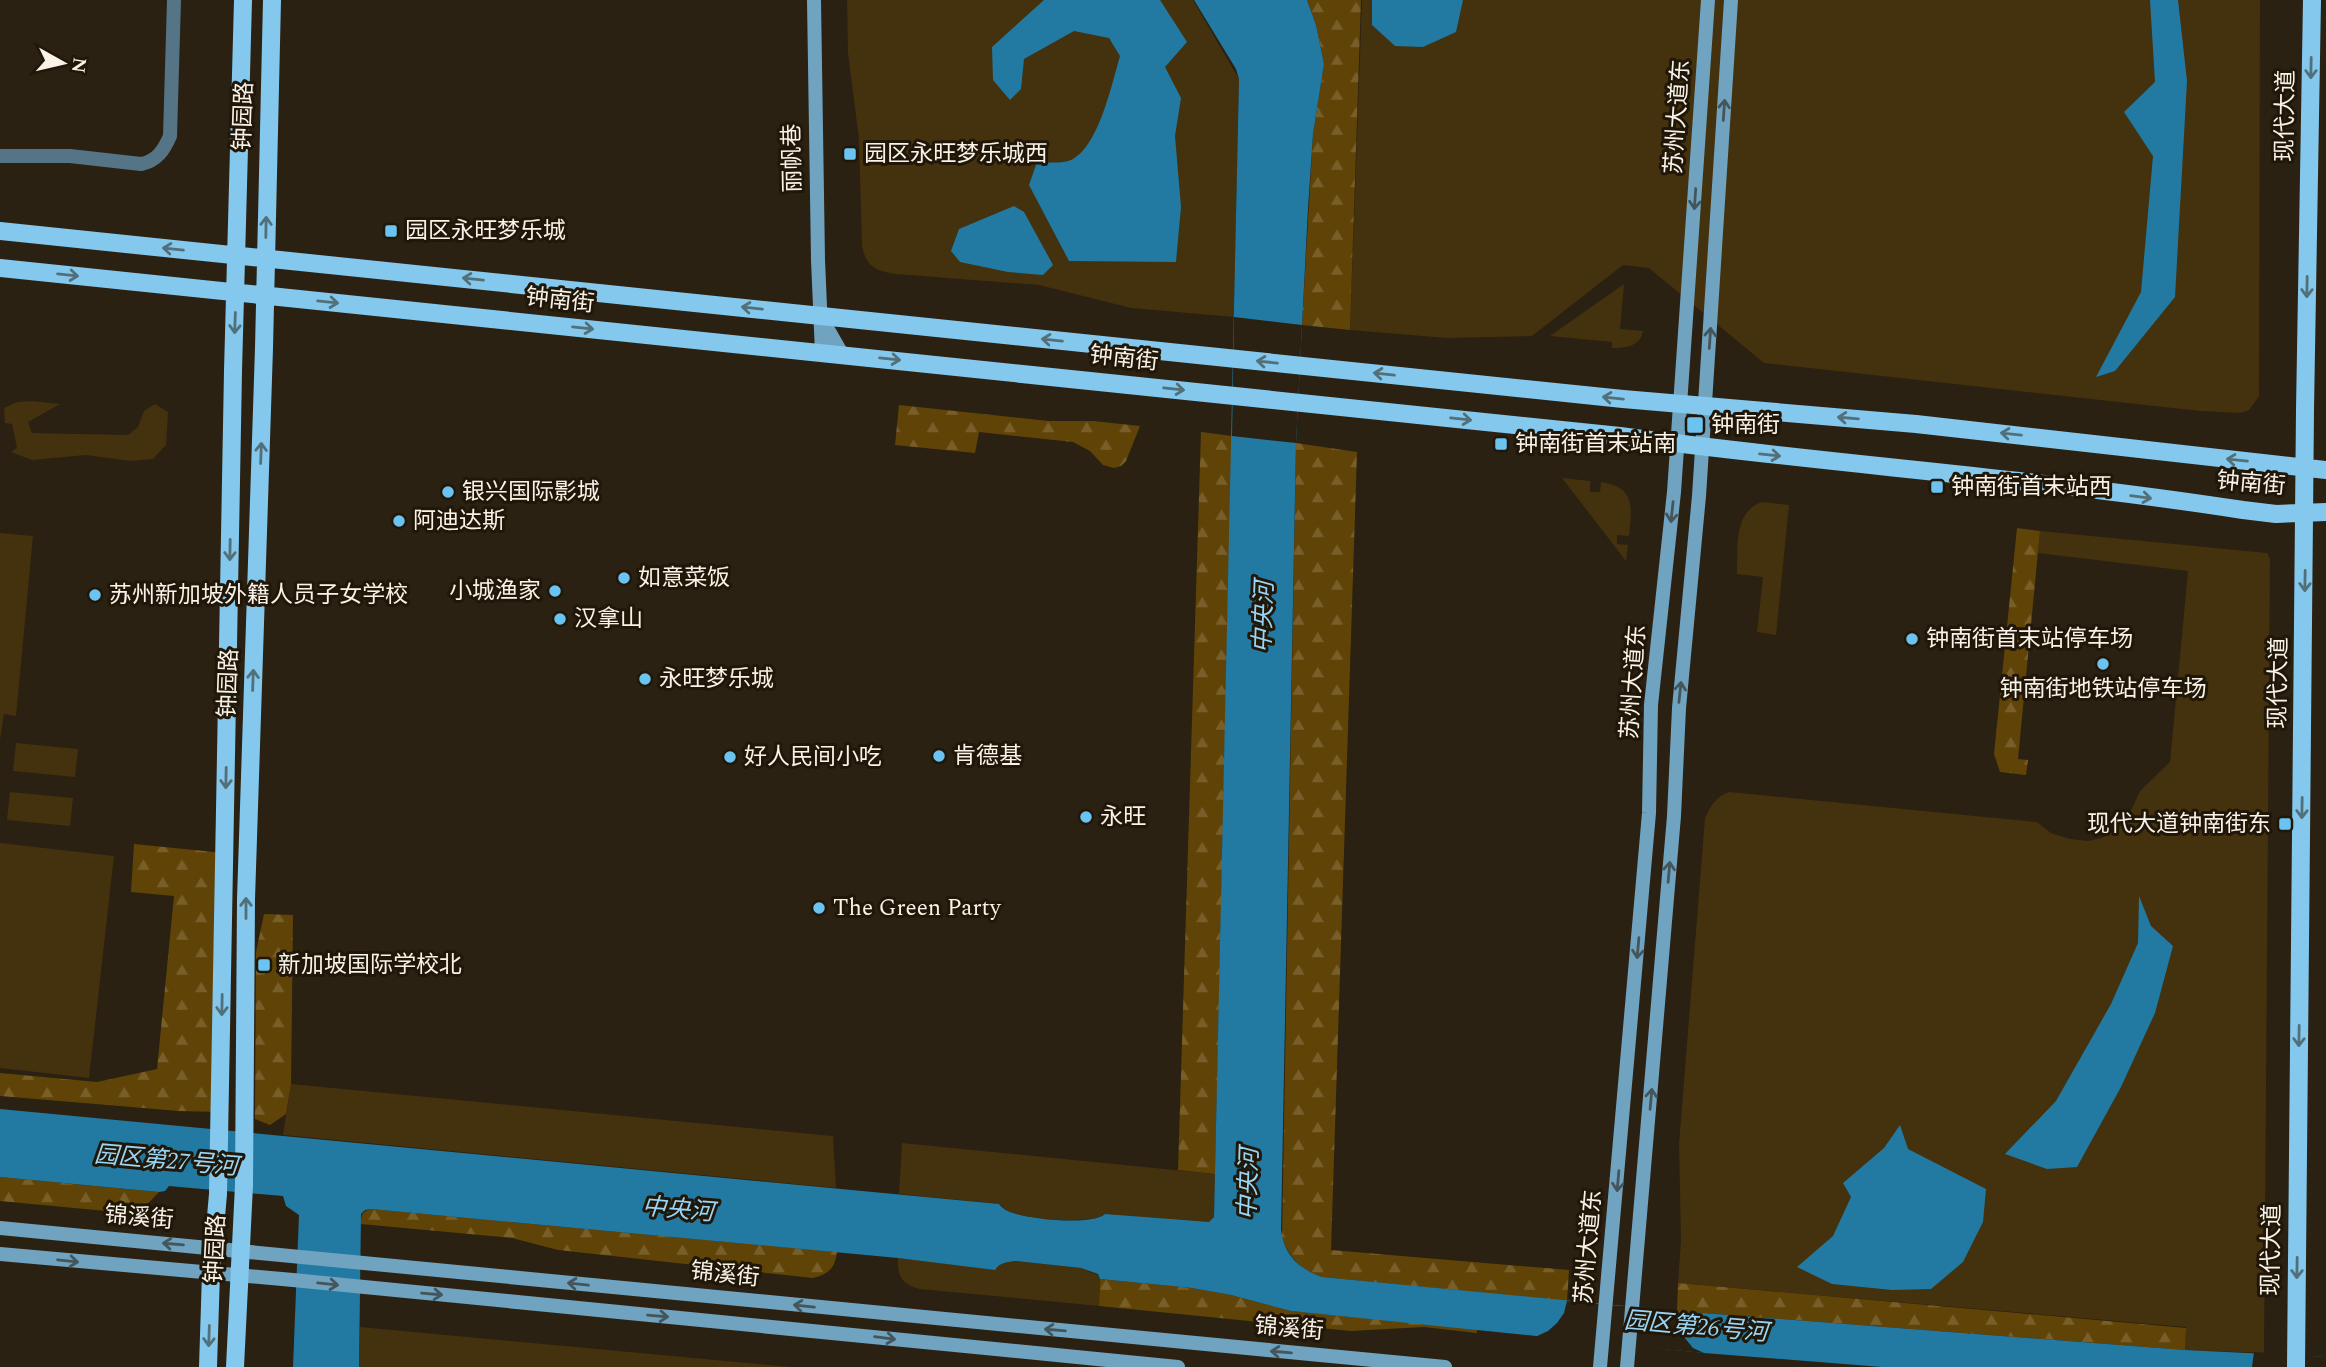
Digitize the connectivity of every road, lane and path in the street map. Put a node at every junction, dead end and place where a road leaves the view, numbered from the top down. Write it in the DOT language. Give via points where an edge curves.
graph roads {
  1 [pos="174,0"];
  2 [pos="243,0"];
  3 [pos="272,0"];
  4 [pos="814,0"];
  5 [pos="1708,0"];
  6 [pos="1731,0"];
  7 [pos="2312,0"];
  8 [pos="0,156"];
  9 [pos="0,231"];
  10 [pos="237,255"];
  11 [pos="265,257"];
  12 [pos="0,268"];
  13 [pos="236,292"];
  14 [pos="264,295"];
  15 [pos="820,315"];
  16 [pos="827,353"];
  17 [pos="1681,404"];
  18 [pos="1705,406"];
  19 [pos="1678,444"];
  20 [pos="1702,447"];
  21 [pos="2305,468"];
  22 [pos="2326,470"];
  23 [pos="2326,512"];
  24 [pos="2305,513"];
  25 [pos="0,1228"];
  26 [pos="214,1248"];
  27 [pos="241,1250"];
  28 [pos="0,1254"];
  29 [pos="211,1273"];
  30 [pos="238,1276"];
  31 [pos="2296,1361"];
  32 [pos="208,1367"];
  33 [pos="235,1367"];
  34 [pos="1178,1367"];
  35 [pos="1445,1367"];
  36 [pos="1600,1367"];
  37 [pos="1627,1367"];
  1 -- 8 [label="street" via="170,136 160,155 141,163"];
  2 -- 10 [label="main road, 钟园路"];
  11 -- 3 [label="main road, 钟园路, one-way"];
  4 -- 15 [label="main road, 丽帆巷"];
  5 -- 17 [label="main road, 苏州大道东, one-way"];
  18 -- 6 [label="main road, 苏州大道东, one-way"];
  7 -- 21 [label="main road, 现代大道, one-way"];
  10 -- 9 [label="main road, 钟南街, one-way"];
  10 -- 11 [label="main road, 钟南街"];
  10 -- 13 [label="main road, 钟园路"];
  11 -- 14 [label="main road, 钟园路"];
  15 -- 11 [label="main road, 钟南街, one-way"];
  12 -- 13 [label="main road, 钟南街, one-way"];
  13 -- 14 [label="main road, 钟南街"];
  13 -- 26 [label="main road, 钟园路, one-way"];
  14 -- 16 [label="main road, 钟南街, one-way"];
  27 -- 14 [label="main road, 钟园路, one-way"];
  15 -- 16 [label="main road, 丽帆巷"];
  17 -- 15 [label="main road, 钟南街, one-way"];
  16 -- 19 [label="main road, 钟南街, one-way"];
  17 -- 18 [label="main road, 钟南街"];
  17 -- 19 [label="main road, 苏州大道东"];
  18 -- 20 [label="main road, 苏州大道东"];
  21 -- 18 [label="main road, 钟南街, one-way" via="1916,424"];
  19 -- 20 [label="main road, 钟南街"];
  19 -- 36 [label="main road, 苏州大道东, one-way" via="1651,705 1650,813"];
  20 -- 24 [label="main road, 钟南街, one-way"];
  37 -- 20 [label="main road, 苏州大道东, one-way"];
  21 -- 22 [label="main road, 钟南街"];
  21 -- 24 [label="main road, 现代大道"];
  23 -- 24 [label="main road, 钟南街"];
  24 -- 31 [label="main road, 现代大道, one-way"];
  26 -- 25 [label="main road, 锦溪街, one-way"];
  26 -- 27 [label="main road, 锦溪街"];
  26 -- 29 [label="main road, 钟园路"];
  27 -- 30 [label="main road, 钟园路"];
  35 -- 27 [label="main road, 锦溪街, one-way"];
  28 -- 29 [label="main road, 锦溪街, one-way"];
  29 -- 30 [label="main road, 锦溪街"];
  29 -- 32 [label="main road, 钟园路, one-way"];
  30 -- 33 [label="main road, 钟园路"];
  30 -- 34 [label="main road, 锦溪街, one-way"];
}
